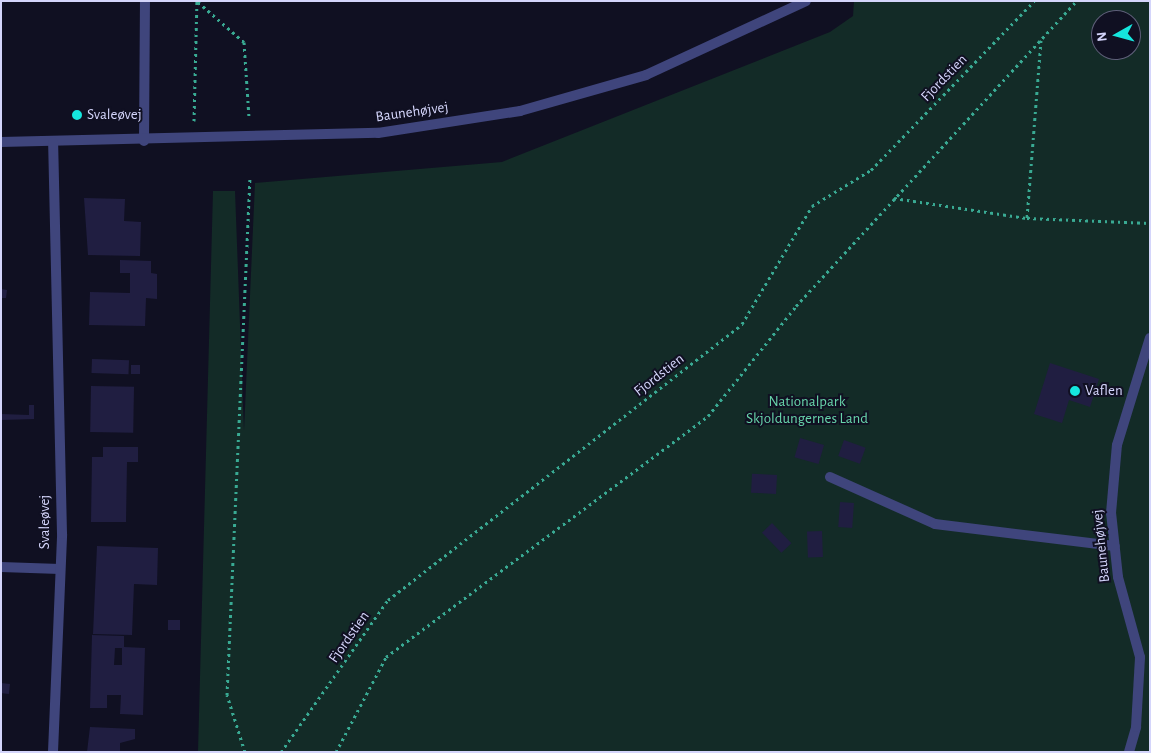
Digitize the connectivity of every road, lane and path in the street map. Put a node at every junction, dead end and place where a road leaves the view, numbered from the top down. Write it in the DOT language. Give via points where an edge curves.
graph roads {
  1 [pos="145,1"];
  2 [pos="806,1"];
  3 [pos="1034,1"];
  4 [pos="1076,1"];
  5 [pos="198,2"];
  6 [pos="1042,40"];
  7 [pos="249,117"];
  8 [pos="144,141"];
  9 [pos="194,141"];
  10 [pos="1,142"];
  11 [pos="53,142"];
  12 [pos="250,176"];
  13 [pos="894,198"];
  14 [pos="1027,218"];
  15 [pos="1150,223"];
  16 [pos="1150,338"];
  17 [pos="830,477"];
  18 [pos="1115,546"];
  19 [pos="1,567"];
  20 [pos="60,569"];
  21 [pos="53,752"];
  22 [pos="245,752"];
  23 [pos="281,752"];
  24 [pos="336,752"];
  25 [pos="1129,752"];
  1 -- 8 [label="street"];
  2 -- 9 [label="street, Baunehøjvej" via="646,75 520,111 378,133"];
  3 -- 23 [label="path, Fjordstien" via="871,170 812,206 742,324 388,600"];
  4 -- 6 [label="path"];
  5 -- 7 [label="path" via="244,42"];
  5 -- 9 [label="path"];
  6 -- 13 [label="path"];
  6 -- 14 [label="path"];
  8 -- 9 [label="street, Baunehøjvej"];
  8 -- 11 [label="street, Baunehøjvej"];
  10 -- 11 [label="street, Baunehøjvej"];
  11 -- 20 [label="street, Svaleøvej"];
  12 -- 22 [label="path" via="227,695"];
  13 -- 14 [label="path"];
  13 -- 24 [label="path" via="796,306 708,416 386,657"];
  14 -- 15 [label="path"];
  16 -- 18 [label="street, Baunehøjvej" via="1117,445 1111,513"];
  17 -- 18 [label="street" via="935,524"];
  18 -- 25 [label="street, Baunehøjvej" via="1118,577 1140,657 1136,728"];
  19 -- 20 [label="street"];
  20 -- 21 [label="street, Svaleøvej"];
}
